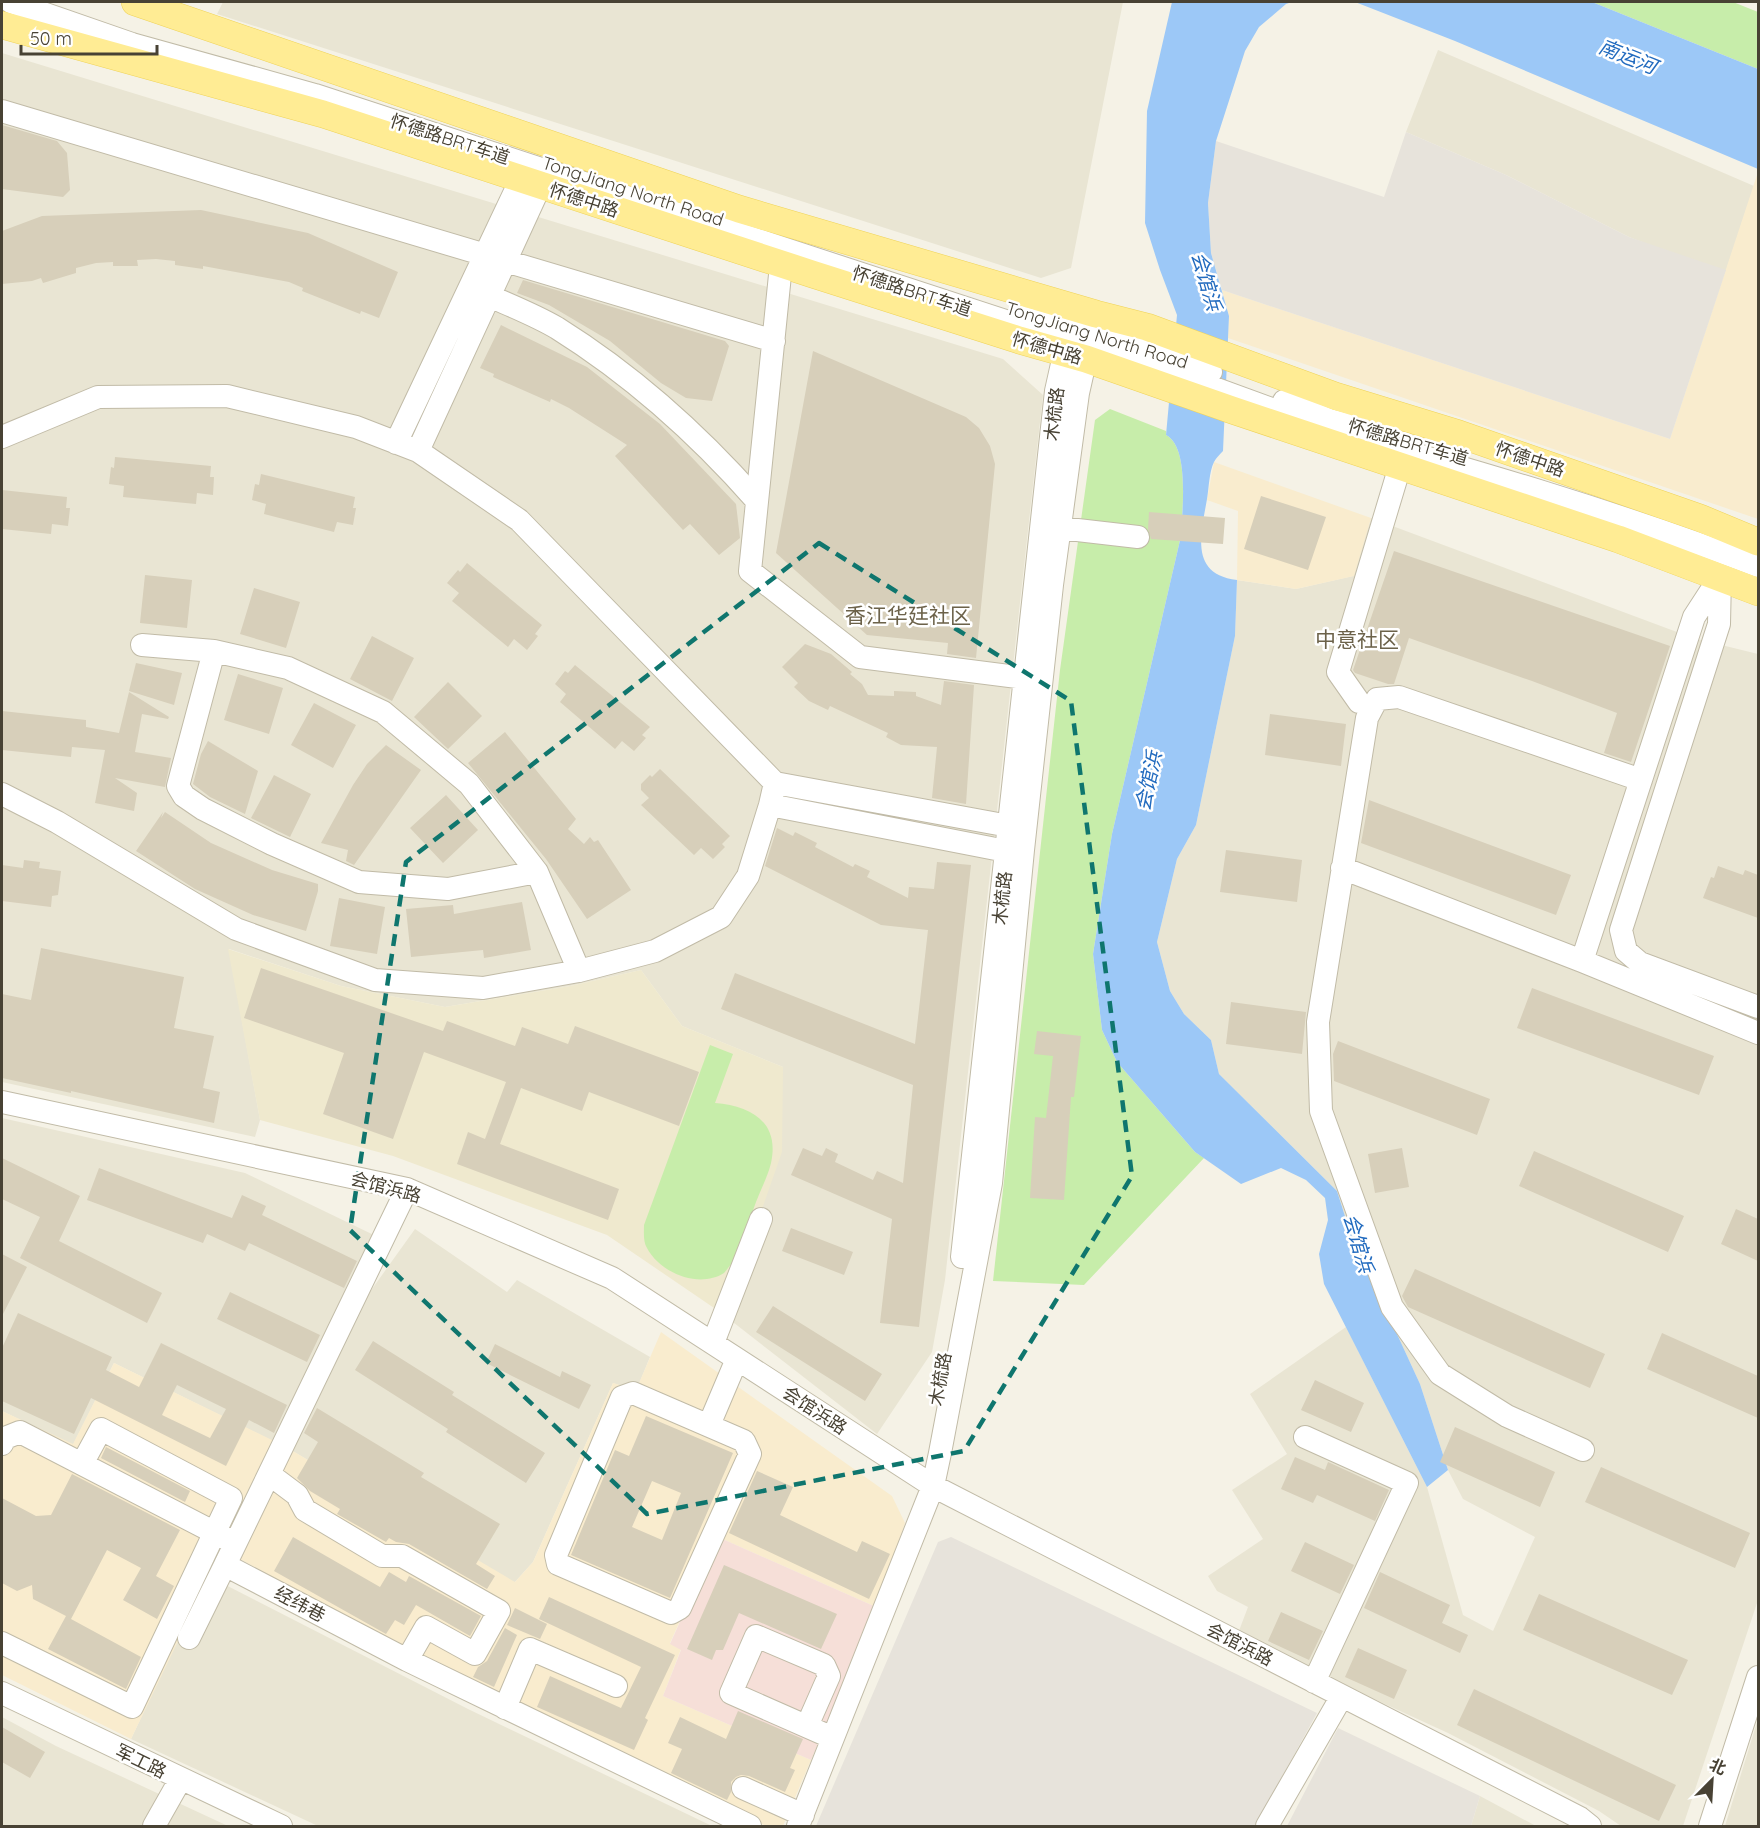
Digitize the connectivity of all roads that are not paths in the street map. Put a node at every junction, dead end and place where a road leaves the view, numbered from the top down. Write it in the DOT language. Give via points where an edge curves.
graph roads {
  1 [pos="10,2"];
  2 [pos="34,2"];
  3 [pos="135,2"];
  4 [pos="2,25"];
  5 [pos="2,111"];
  6 [pos="530,182"];
  7 [pos="495,258"];
  8 [pos="781,264"];
  9 [pos="479,292"];
  10 [pos="1080,335"];
  11 [pos="774,341"];
  12 [pos="1165,361"];
  13 [pos="1231,385"];
  14 [pos="2,437"];
  15 [pos="396,443"];
  16 [pos="418,451"];
  17 [pos="1400,466"];
  18 [pos="757,501"];
  19 [pos="1060,528"];
  20 [pos="1138,537"];
  21 [pos="1758,542"];
  22 [pos="1758,555"];
  23 [pos="1758,566"];
  24 [pos="1720,577"];
  25 [pos="1758,592"];
  26 [pos="142,645"];
  27 [pos="214,651"];
  28 [pos="1025,678"];
  29 [pos="1359,702"];
  30 [pos="1641,780"];
  31 [pos="2,794"];
  32 [pos="772,794"];
  33 [pos="1009,826"];
  34 [pos="1006,851"];
  35 [pos="1342,868"];
  36 [pos="537,872"];
  37 [pos="1582,961"];
  38 [pos="579,971"];
  39 [pos="1758,1007"];
  40 [pos="1758,1033"];
  41 [pos="2,1102"];
  42 [pos="407,1189"];
  43 [pos="761,1219"];
  44 [pos="713,1343"];
  45 [pos="737,1359"];
  46 [pos="709,1425"];
  47 [pos="1305,1437"];
  48 [pos="2,1444"];
  49 [pos="1583,1450"];
  50 [pos="82,1464"];
  51 [pos="269,1474"];
  52 [pos="933,1486"];
  53 [pos="215,1533"];
  54 [pos="236,1544"];
  55 [pos="225,1565"];
  56 [pos="189,1638"];
  57 [pos="2,1643"];
  58 [pos="407,1660"];
  59 [pos="1758,1677"];
  60 [pos="1314,1682"];
  61 [pos="616,1686"];
  62 [pos="2,1693"];
  63 [pos="1342,1696"];
  64 [pos="505,1707"];
  65 [pos="807,1726"];
  66 [pos="833,1738"];
  67 [pos="180,1780"];
  68 [pos="743,1788"];
  69 [pos="800,1821"];
  70 [pos="154,1827"];
  71 [pos="281,1827"];
  72 [pos="750,1827"];
  73 [pos="1267,1827"];
  74 [pos="1590,1827"];
  75 [pos="1710,1827"];
  1 -- 10 [label="street, 怀德路BRT车道" via="132,44 315,95"];
  2 -- 10 [label="street, TongJiang North Road" via="314,86"];
  3 -- 10 [label="main road, 怀德中路" via="739,209"];
  4 -- 6 [label="main road, 怀德中路" via="323,114"];
  5 -- 7 [label="street"];
  6 -- 7 [label="street"];
  6 -- 8 [label="main road, 怀德中路"];
  7 -- 9 [label="street"];
  7 -- 11 [label="street"];
  8 -- 10 [label="main road, 怀德中路" via="1019,340"];
  8 -- 11 [label="street"];
  9 -- 15 [label="street"];
  9 -- 16 [label="street"];
  9 -- 18 [label="street" via="555,327 644,390 720,459"];
  10 -- 12 [label="main road, 怀德中路"];
  10 -- 12 [label="main road, 怀德中路" via="1147,327"];
  10 -- 19 [label="street, 木梳路" via="1078,393"];
  10 -- 28 [label="street, 木梳路" via="1056,391"];
  11 -- 18 [label="street"];
  12 -- 13 [label="main road"];
  12 -- 13 [label="main road"];
  13 -- 17 [label="main road"];
  13 -- 21 [label="main road, 怀德中路" via="1335,396 1480,441"];
  13 -- 22 [label="street, 怀德路BRT车道" via="1329,420 1453,454 1701,533"];
  13 -- 23 [label="street, 怀德路BRT车道" via="1325,429 1484,474 1697,542"];
  14 -- 15 [label="street" via="98,397 227,396 356,427"];
  15 -- 16 [label="street"];
  16 -- 32 [label="street" via="519,520"];
  17 -- 24 [label="main road"];
  17 -- 29 [label="street" via="1338,672"];
  18 -- 28 [label="street" via="750,571 860,657"];
  19 -- 20 [label="street"];
  19 -- 52 [label="street, 木梳路" via="1024,839 991,1182"];
  24 -- 25 [label="main road"];
  24 -- 30 [label="street" via="1694,617"];
  24 -- 39 [label="street" via="1719,624 1621,930 1626,951 1640,963"];
  26 -- 27 [label="street"];
  27 -- 36 [label="street" via="288,668 383,712 469,784"];
  27 -- 36 [label="street" via="178,786 184,796 203,809 359,882 448,889"];
  28 -- 33 [label="street, 木梳路"];
  30 -- 35 [label="street" via="1399,697 1377,699 1367,718"];
  30 -- 37 [label="street"];
  31 -- 38 [label="street" via="57,822 236,929 375,980 483,988"];
  32 -- 33 [label="street"];
  32 -- 34 [label="street"];
  32 -- 38 [label="street" via="748,876 721,917 655,951"];
  33 -- 34 [label="street, 木梳路"];
  34 -- 52 [label="street, 木梳路" via="964,1248 928,1449"];
  35 -- 37 [label="street"];
  35 -- 49 [label="street" via="1318,1022 1321,1112 1392,1306 1440,1374 1508,1416"];
  36 -- 38 [label="street"];
  37 -- 40 [label="street"];
  41 -- 42 [label="street, 会馆浜路"];
  42 -- 44 [label="street, 会馆浜路" via="612,1278"];
  42 -- 51 [label="street"];
  43 -- 44 [label="street"];
  44 -- 45 [label="street, 会馆浜路"];
  45 -- 46 [label="street"];
  45 -- 52 [label="street, 会馆浜路"];
  46 -- 46 [label="street" via="744,1441 750,1454 680,1608 671,1613 558,1564 556,1555 622,1397 633,1393"];
  47 -- 60 [label="street" via="1407,1483"];
  48 -- 50 [label="street" via="5,1438 20,1432"];
  50 -- 53 [label="street"];
  50 -- 53 [label="street" via="101,1429 231,1498"];
  51 -- 54 [label="street"];
  51 -- 58 [label="street" via="297,1495 305,1510 372,1551 382,1556 402,1556 499,1611 475,1654 426,1627"];
  52 -- 60 [label="street, 会馆浜路"];
  52 -- 66 [label="street, 木梳路"];
  53 -- 54 [label="street"];
  53 -- 57 [label="street" via="132,1707"];
  54 -- 55 [label="street"];
  55 -- 56 [label="street"];
  55 -- 58 [label="street, 经纬巷"];
  58 -- 64 [label="street, 经纬巷"];
  59 -- 75 [label="street"];
  60 -- 63 [label="street, 会馆浜路"];
  61 -- 64 [label="street" via="530,1649"];
  62 -- 67 [label="street, 军工路"];
  63 -- 73 [label="street"];
  63 -- 74 [label="street, 会馆浜路" via="1581,1818"];
  64 -- 72 [label="street, 经纬巷"];
  65 -- 65 [label="street" via="731,1693 756,1636 824,1665 829,1676"];
  65 -- 66 [label="street"];
  66 -- 69 [label="street, 木梳路"];
  67 -- 70 [label="street"];
  67 -- 71 [label="street, 军工路"];
  68 -- 69 [label="street"];
}
